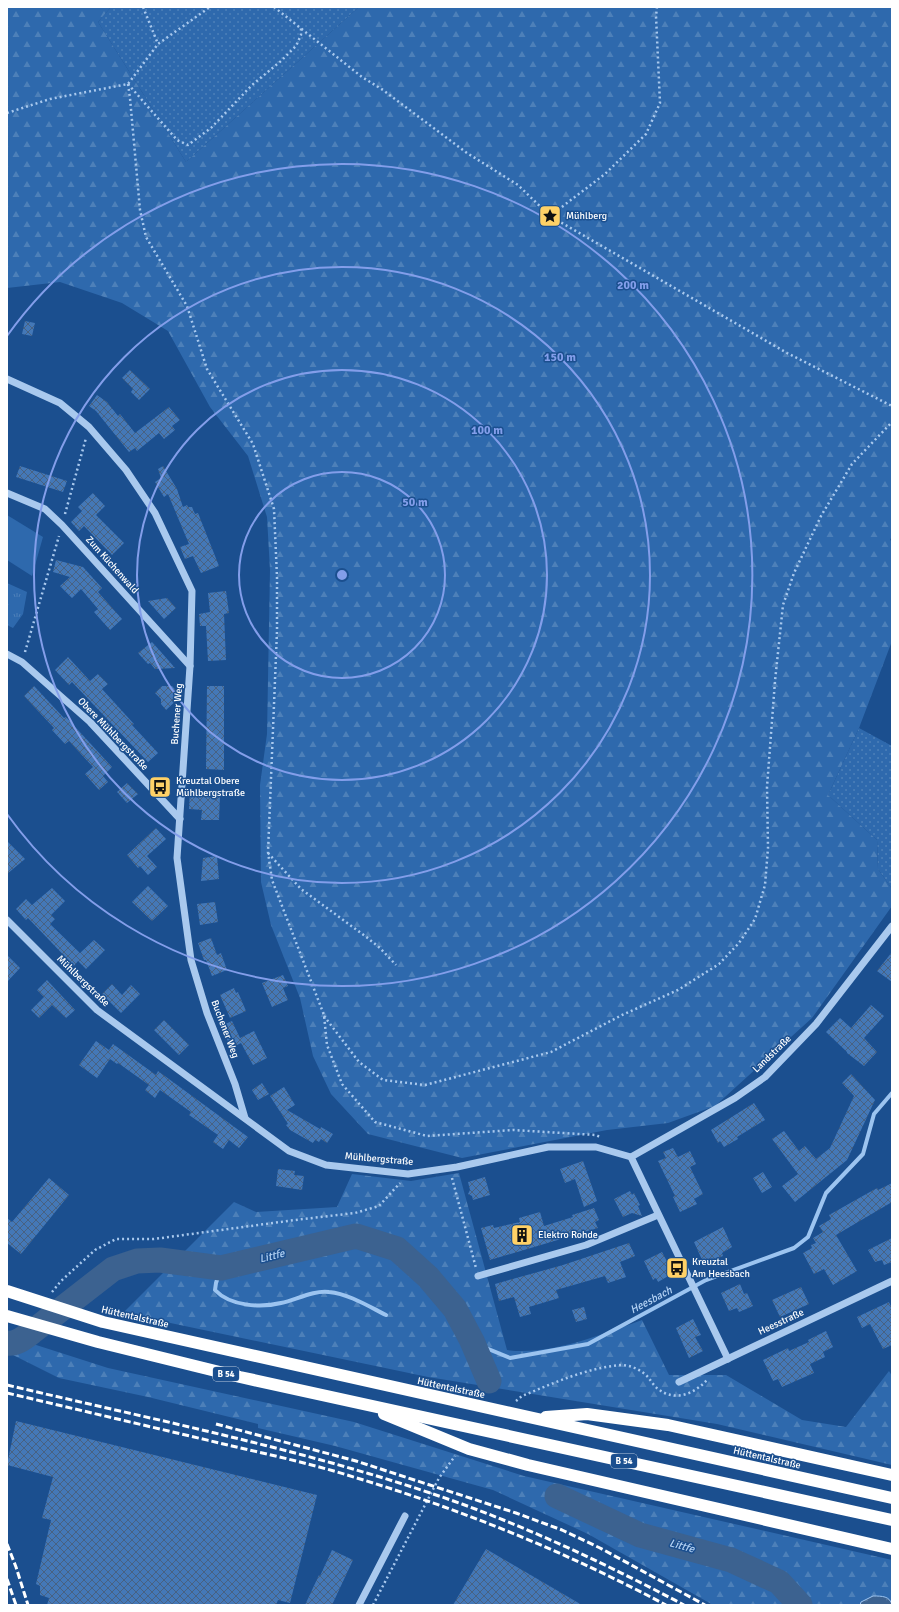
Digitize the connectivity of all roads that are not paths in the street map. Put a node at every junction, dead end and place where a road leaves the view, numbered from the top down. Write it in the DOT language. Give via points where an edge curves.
graph roads {
  1 [pos="7,379"];
  2 [pos="7,493"];
  3 [pos="7,654"];
  4 [pos="190,666"];
  5 [pos="180,819"];
  6 [pos="7,920"];
  7 [pos="892,926"];
  8 [pos="245,1118"];
  9 [pos="631,1157"];
  10 [pos="658,1215"];
  11 [pos="478,1276"];
  12 [pos="892,1281"];
  13 [pos="7,1291"];
  14 [pos="7,1316"];
  15 [pos="728,1359"];
  16 [pos="679,1382"];
  17 [pos="355,1402"];
  18 [pos="535,1418"];
  19 [pos="892,1475"];
  20 [pos="892,1498"];
  21 [pos="405,1516"];
  22 [pos="892,1520"];
  23 [pos="892,1549"];
  24 [pos="359,1605"];
  1 -- 4 [label="street, Buchener Weg" via="60,403 89,427 126,470 156,514 192,591"];
  2 -- 4 [label="street, Zum Küchenwald" via="45,510 62,525"];
  3 -- 5 [label="street, Obere Mühlbergstraße" via="22,662 90,722"];
  4 -- 5 [label="street, Buchener Weg"];
  5 -- 8 [label="street, Buchener Weg" via="177,858 191,960 206,1013 235,1084"];
  6 -- 8 [label="street, Mühlbergstraße" via="97,1010"];
  7 -- 9 [label="street, Landstraße" via="816,1024 765,1077 735,1098"];
  8 -- 9 [label="street, Mühlbergstraße" via="289,1151 326,1165 408,1174 548,1148 596,1147"];
  9 -- 10 [label="street"];
  10 -- 11 [label="street" via="586,1245"];
  10 -- 15 [label="street"];
  12 -- 15 [label="street, Heesstraße"];
  13 -- 18 [label="highway, Hüttentalstraße / B 54" via="103,1322"];
  14 -- 17 [label="highway, B 54" via="98,1342"];
  15 -- 16 [label="street, Heesstraße"];
  17 -- 22 [label="highway, B 54"];
  17 -- 23 [label="highway" via="469,1449"];
  18 -- 19 [label="highway" via="587,1414 668,1425"];
  18 -- 20 [label="highway, Hüttentalstraße / B 54"];
  21 -- 24 [label="street"];
}
